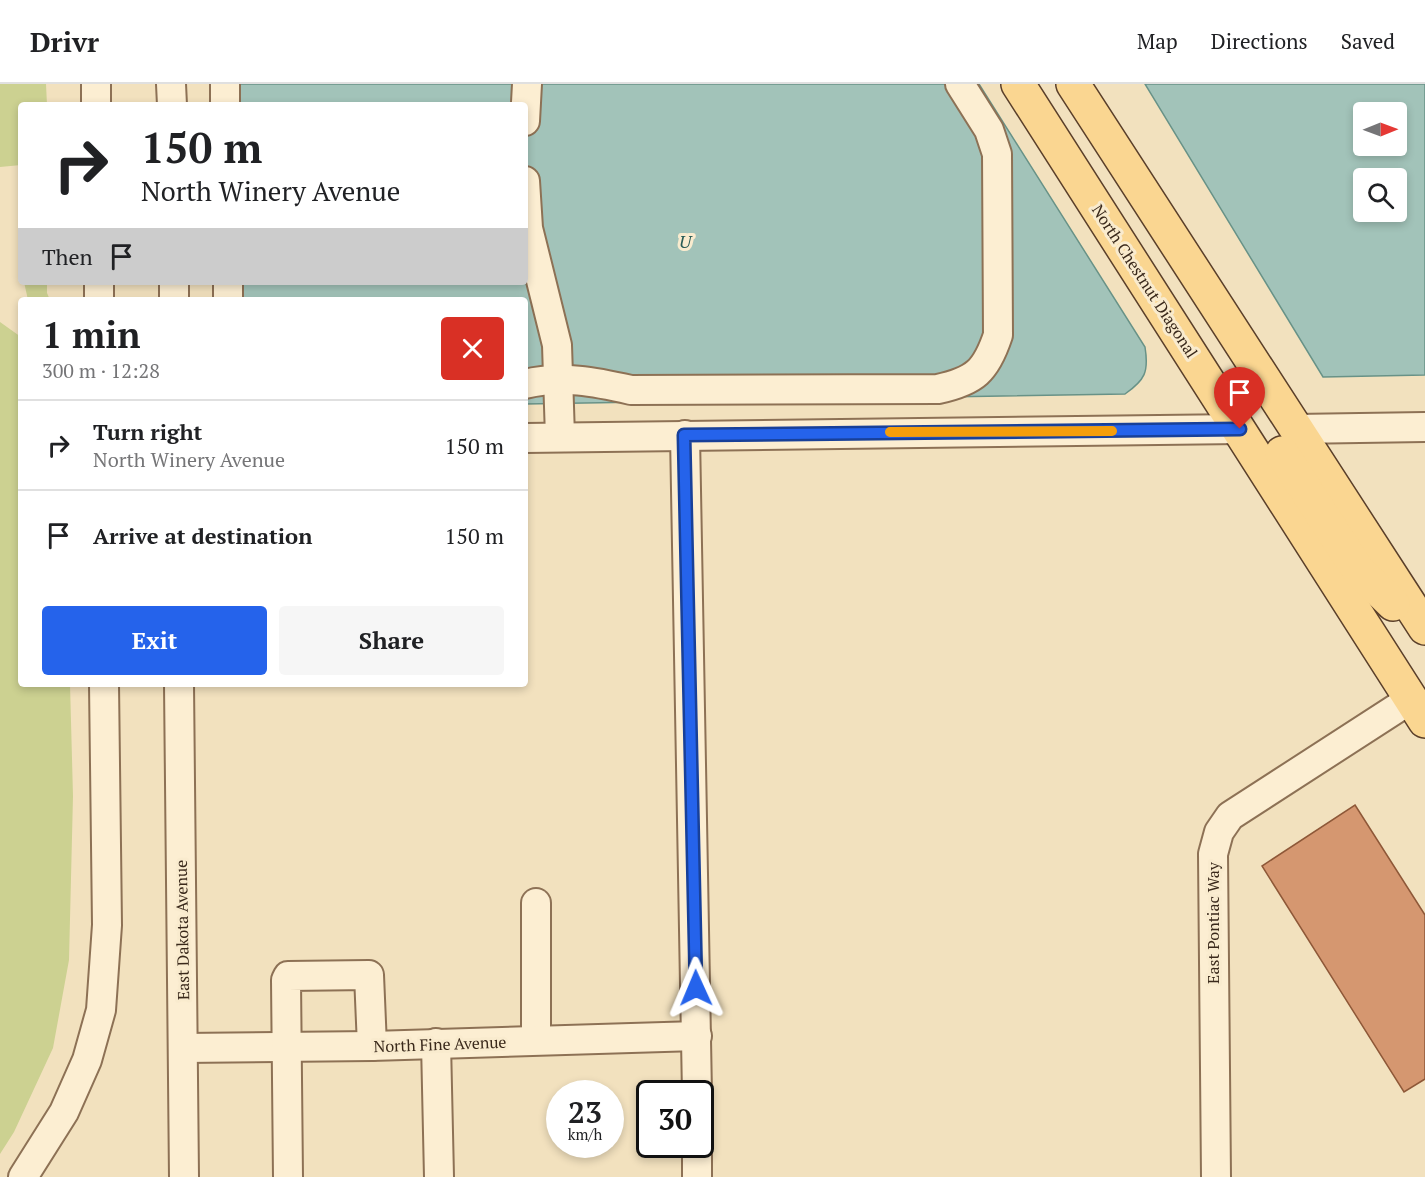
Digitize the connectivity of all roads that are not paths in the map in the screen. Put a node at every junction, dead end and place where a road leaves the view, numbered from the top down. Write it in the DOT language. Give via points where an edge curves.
graph roads {
  1 [pos="96,84"];
  2 [pos="171,84"];
  3 [pos="225,84"];
  4 [pos="527,84"];
  5 [pos="960,84"];
  6 [pos="1018,84"];
  7 [pos="1074,84"];
  8 [pos="96,102"];
  9 [pos="172,102"];
  10 [pos="225,102"];
  11 [pos="526,102"];
  12 [pos="528,228"];
  13 [pos="559,380"];
  14 [pos="528,384"];
  15 [pos="1425,427"];
  16 [pos="1240,429"];
  17 [pos="1295,429"];
  18 [pos="684,435"];
  19 [pos="560,437"];
  20 [pos="528,438"];
  21 [pos="1425,628"];
  22 [pos="1425,634"];
  23 [pos="104,687"];
  24 [pos="179,687"];
  25 [pos="1418,710"];
  26 [pos="537,903"];
  27 [pos="697,1036"];
  28 [pos="536,1040"];
  29 [pos="436,1043"];
  30 [pos="372,1046"];
  31 [pos="286,1047"];
  32 [pos="183,1048"];
  33 [pos="697,1080"];
  34 [pos="697,1158"];
  35 [pos="23,1177"];
  36 [pos="184,1177"];
  37 [pos="288,1177"];
  38 [pos="438,1177"];
  39 [pos="697,1177"];
  40 [pos="1216,1177"];
  1 -- 8 [label="street"];
  2 -- 9 [label="street"];
  3 -- 10 [label="street"];
  4 -- 11 [label="street"];
  5 -- 13 [label="street" via="989,129 996,154 998,312 998,335 991,356 963,384 938,389 631,390 589,380"];
  6 -- 16 [label="main road, North Chestnut Diagonal"];
  7 -- 17 [label="main road"];
  12 -- 13 [label="street" via="557,345"];
  13 -- 14 [label="street"];
  13 -- 19 [label="street"];
  15 -- 17 [label="street"];
  16 -- 18 [label="street"];
  16 -- 22 [label="main road" via="1270,438 1358,570"];
  16 -- 25 [label="main road, North Chestnut Diagonal"];
  17 -- 21 [label="main road"];
  18 -- 19 [label="street"];
  18 -- 27 [label="street"];
  19 -- 20 [label="street"];
  23 -- 35 [label="street" via="107,925 101,1010 87,1060 64,1112"];
  24 -- 32 [label="street, East Dakota Avenue"];
  25 -- 40 [label="street, East Pontiac Way" via="1230,816 1219,832 1213,854"];
  26 -- 28 [label="street"];
  27 -- 28 [label="street, North Fine Avenue"];
  27 -- 33 [label="street"];
  28 -- 29 [label="street, North Fine Avenue"];
  29 -- 30 [label="street, North Fine Avenue"];
  29 -- 38 [label="street"];
  30 -- 31 [label="street, North Fine Avenue"];
  30 -- 31 [label="street" via="371,977 366,973 288,976"];
  31 -- 32 [label="street, North Fine Avenue"];
  31 -- 37 [label="street"];
  32 -- 36 [label="street, East Dakota Avenue"];
  34 -- 39 [label="street"];
}
